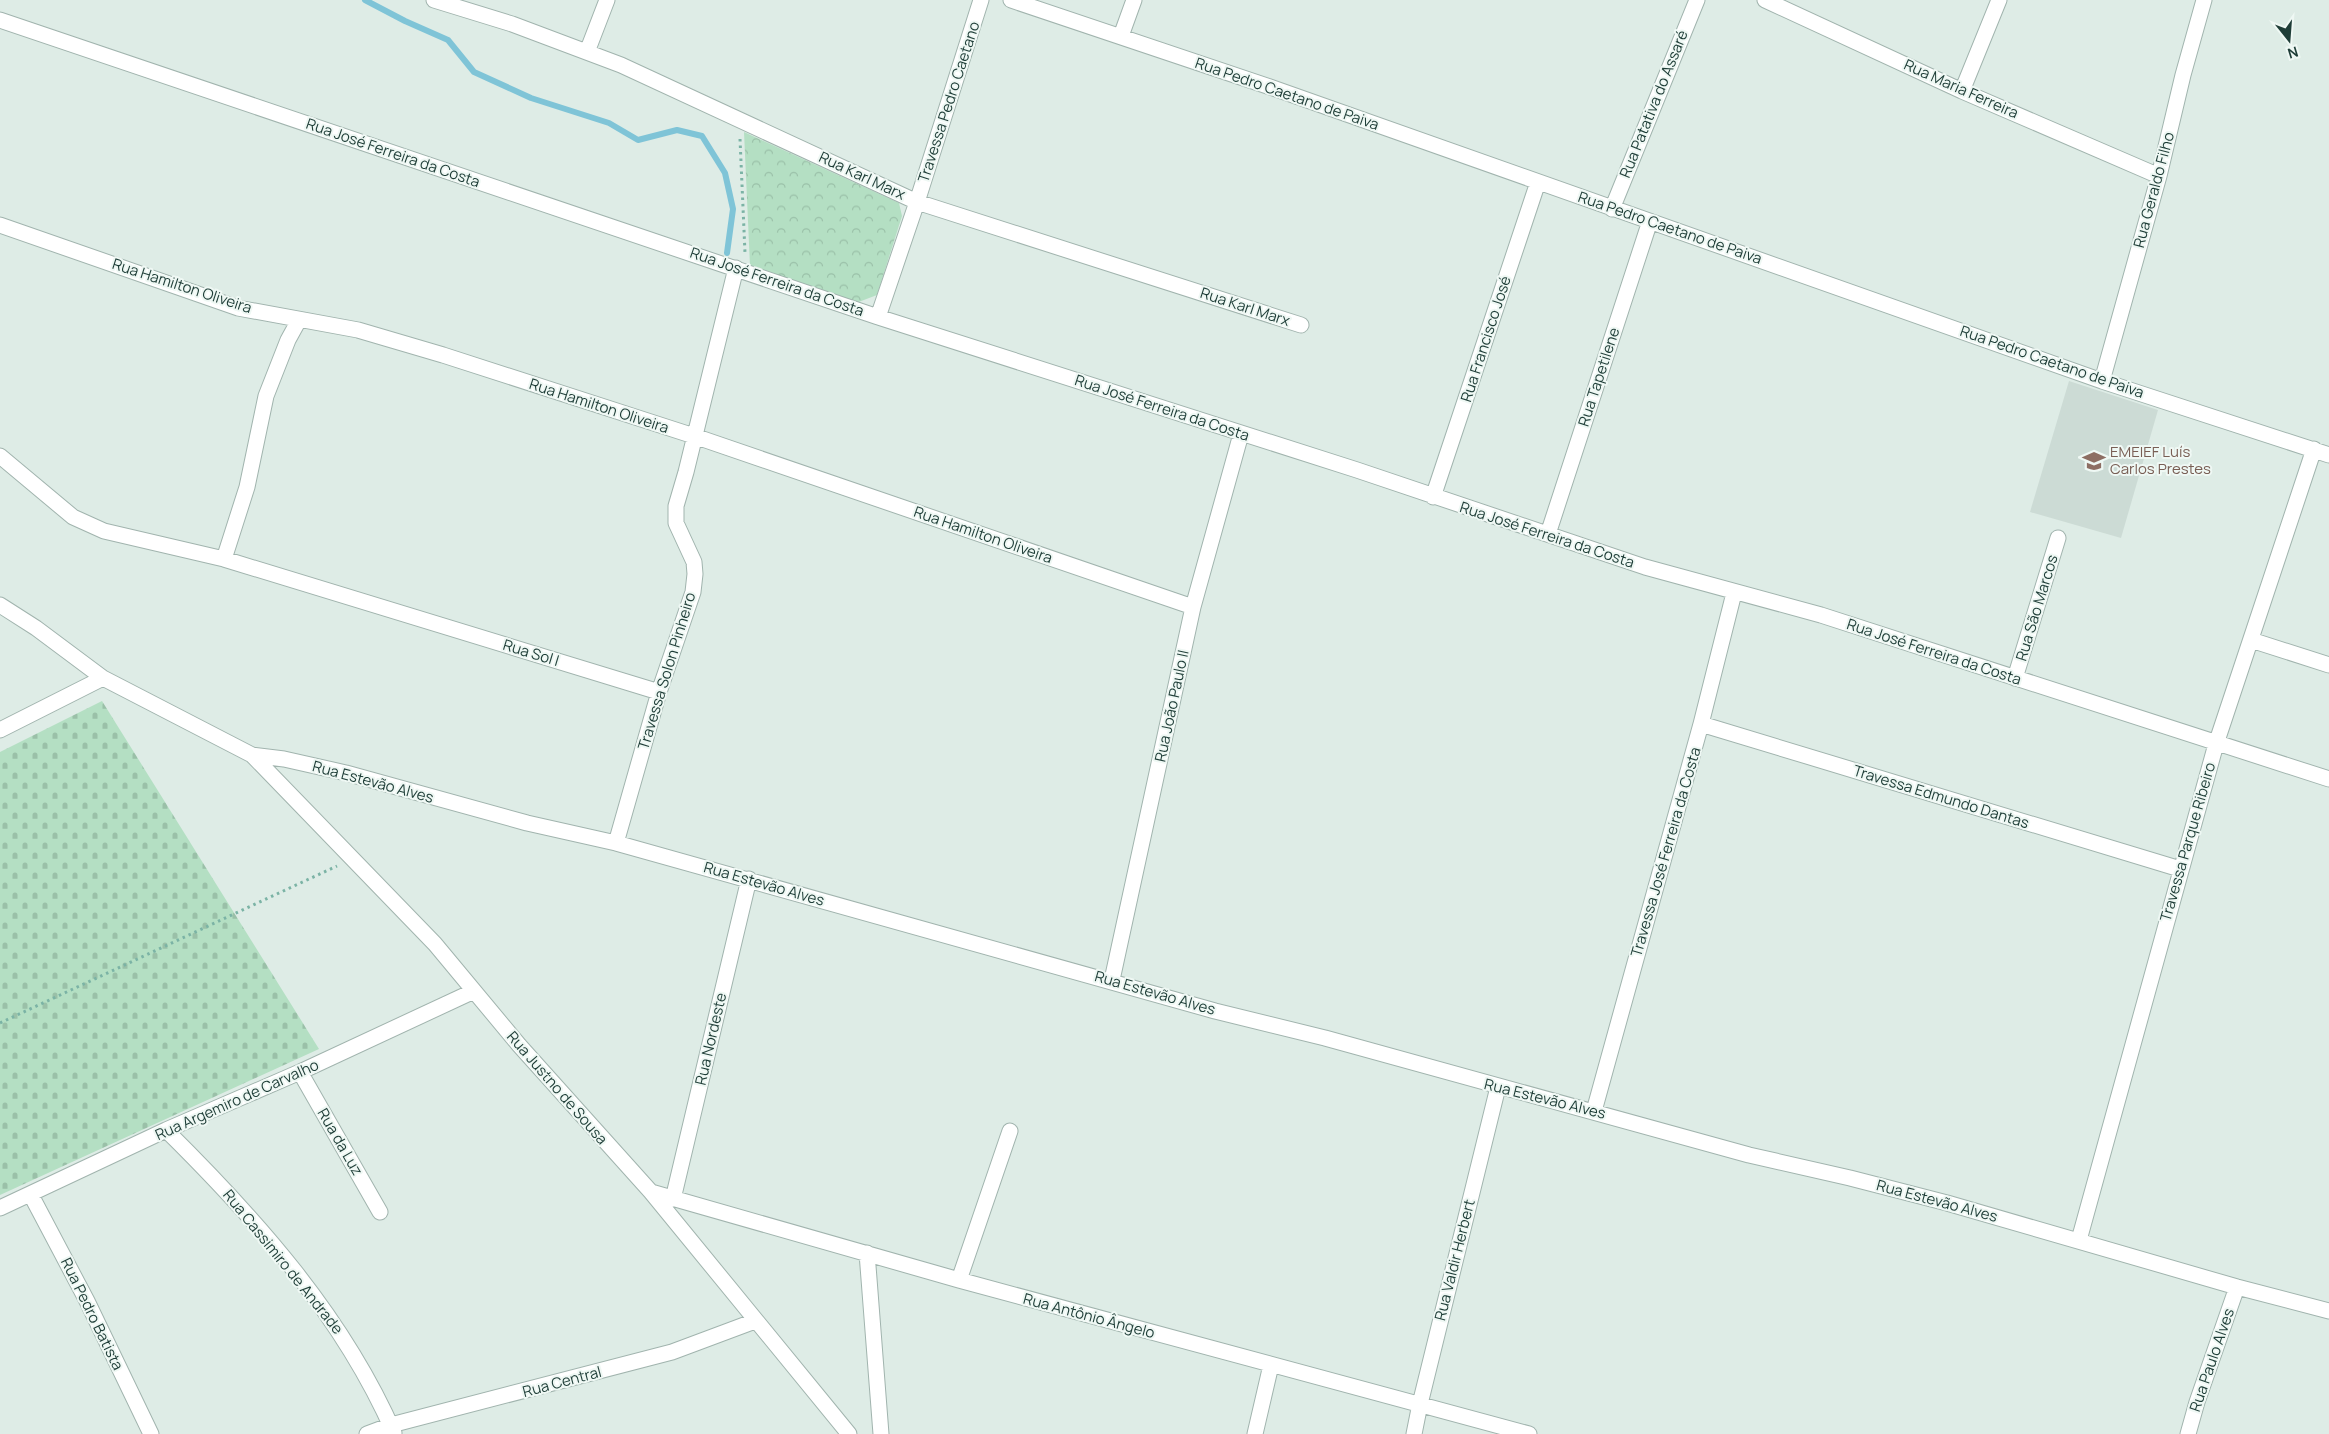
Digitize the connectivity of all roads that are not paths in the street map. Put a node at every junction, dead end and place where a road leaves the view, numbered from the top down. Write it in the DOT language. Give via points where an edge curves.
graph roads {
  1 [pos="434,0"];
  2 [pos="607,0"];
  3 [pos="981,0"];
  4 [pos="1011,0"];
  5 [pos="1134,0"];
  6 [pos="1696,0"];
  7 [pos="1765,0"];
  8 [pos="1999,0"];
  9 [pos="2204,0"];
  10 [pos="1781,3"];
  11 [pos="0,20"];
  12 [pos="1121,36"];
  13 [pos="587,52"];
  14 [pos="1962,91"];
  15 [pos="2159,176"];
  16 [pos="1538,182"];
  17 [pos="917,202"];
  18 [pos="1612,209"];
  19 [pos="1650,221"];
  20 [pos="0,225"];
  21 [pos="741,269"];
  22 [pos="878,317"];
  23 [pos="299,320"];
  24 [pos="1301,325"];
  25 [pos="2102,380"];
  26 [pos="1241,434"];
  27 [pos="694,436"];
  28 [pos="2314,449"];
  29 [pos="2329,454"];
  30 [pos="0,456"];
  31 [pos="1433,497"];
  32 [pos="1548,534"];
  33 [pos="2058,538"];
  34 [pos="224,559"];
  35 [pos="1734,593"];
  36 [pos="0,605"];
  37 [pos="1193,607"];
  38 [pos="2251,640"];
  39 [pos="2329,665"];
  40 [pos="102,678"];
  41 [pos="2015,678"];
  42 [pos="659,692"];
  43 [pos="1701,724"];
  44 [pos="0,730"];
  45 [pos="2216,744"];
  46 [pos="252,755"];
  47 [pos="2329,779"];
  48 [pos="616,843"];
  49 [pos="2180,869"];
  50 [pos="749,879"];
  51 [pos="1112,980"];
  52 [pos="474,991"];
  53 [pos="300,1072"];
  54 [pos="1498,1087"];
  55 [pos="1594,1111"];
  56 [pos="166,1130"];
  57 [pos="1010,1131"];
  58 [pos="651,1192"];
  59 [pos="30,1195"];
  60 [pos="673,1199"];
  61 [pos="0,1208"];
  62 [pos="380,1212"];
  63 [pos="2079,1240"];
  64 [pos="867,1253"];
  65 [pos="959,1280"];
  66 [pos="2237,1287"];
  67 [pos="2329,1311"];
  68 [pos="755,1321"];
  69 [pos="1271,1365"];
  70 [pos="1420,1404"];
  71 [pos="393,1429"];
  72 [pos="151,1434"];
  73 [pos="366,1434"];
  74 [pos="849,1434"];
  75 [pos="881,1434"];
  76 [pos="1255,1434"];
  77 [pos="1414,1434"];
  78 [pos="1529,1434"];
  79 [pos="2188,1434"];
  1 -- 13 [label="street, Rua Karl Marx"];
  2 -- 13 [label="street"];
  3 -- 17 [label="street, Travessa Pedro Caetano"];
  4 -- 12 [label="street, Rua Pedro Caetano de Paiva"];
  5 -- 12 [label="street"];
  6 -- 18 [label="street, Rua Patativa do Assaré"];
  7 -- 10 [label="street, Rua Maria Ferreira"];
  8 -- 14 [label="street"];
  9 -- 15 [label="street, Rua Geraldo Filho"];
  10 -- 14 [label="street, Rua Maria Ferreira"];
  11 -- 21 [label="street, Rua José Ferreira da Costa"];
  12 -- 16 [label="street, Rua Pedro Caetano de Paiva"];
  13 -- 17 [label="street, Rua Karl Marx" via="739,118"];
  14 -- 15 [label="street, Rua Maria Ferreira"];
  15 -- 25 [label="street, Rua Geraldo Filho"];
  16 -- 18 [label="street, Rua Pedro Caetano de Paiva"];
  16 -- 31 [label="street, Rua Francisco José"];
  17 -- 22 [label="street, Travessa Pedro Caetano"];
  17 -- 24 [label="street, Rua Karl Marx"];
  18 -- 19 [label="street, Rua Pedro Caetano de Paiva"];
  19 -- 25 [label="street, Rua Pedro Caetano de Paiva"];
  19 -- 32 [label="street, Rua Tapetilene"];
  20 -- 23 [label="street, Rua Hamilton Oliveira" via="238,308"];
  21 -- 22 [label="street, Rua José Ferreira da Costa"];
  21 -- 27 [label="street, Travessa Solon Pinheiro"];
  22 -- 26 [label="street, Rua José Ferreira da Costa"];
  23 -- 27 [label="street, Rua Hamilton Oliveira" via="358,330"];
  23 -- 34 [label="street" via="266,396 247,487"];
  25 -- 28 [label="street, Rua Pedro Caetano de Paiva"];
  26 -- 31 [label="street, Rua José Ferreira da Costa"];
  26 -- 37 [label="street, Rua João Paulo II"];
  27 -- 37 [label="street, Rua Hamilton Oliveira"];
  27 -- 42 [label="street, Travessa Solon Pinheiro" via="676,506 676,523 694,562 693,592"];
  28 -- 29 [label="street, Rua Pedro Caetano de Paiva"];
  28 -- 38 [label="street, Travessa Parque Ribeiro"];
  30 -- 34 [label="street, Rua Sol I" via="73,517 104,531"];
  31 -- 32 [label="street, Rua José Ferreira da Costa"];
  32 -- 35 [label="street, Rua José Ferreira da Costa"];
  33 -- 41 [label="street, Rua São Marcos"];
  34 -- 42 [label="street, Rua Sol I"];
  35 -- 41 [label="street, Rua José Ferreira da Costa" via="1821,616"];
  35 -- 43 [label="street, Travessa José Ferreira da Costa"];
  36 -- 40 [label="street, Rua Estevão Alves"];
  37 -- 51 [label="street, Rua João Paulo II"];
  38 -- 39 [label="street"];
  38 -- 45 [label="street, Travessa Parque Ribeiro"];
  40 -- 44 [label="street"];
  40 -- 46 [label="street, Rua Estevão Alves"];
  41 -- 45 [label="street, Rua José Ferreira da Costa"];
  42 -- 48 [label="street, Travessa Solon Pinheiro"];
  43 -- 49 [label="street, Travessa Edmundo Dantas"];
  43 -- 55 [label="street, Travessa José Ferreira da Costa"];
  45 -- 47 [label="street, Rua José Ferreira da Costa"];
  45 -- 49 [label="street, Travessa Parque Ribeiro"];
  46 -- 48 [label="street, Rua Estevão Alves" via="346,773 527,823"];
  46 -- 52 [label="street, Rua Justno de Sousa" via="435,944"];
  48 -- 50 [label="street, Rua Estevão Alves"];
  49 -- 63 [label="street, Travessa Parque Ribeiro"];
  50 -- 51 [label="street, Rua Estevão Alves"];
  50 -- 60 [label="street, Rua Nordeste"];
  51 -- 54 [label="street, Rua Estevão Alves"];
  52 -- 53 [label="street, Rua Argemiro de Carvalho"];
  52 -- 58 [label="street, Rua Justno de Sousa"];
  53 -- 56 [label="street, Rua Argemiro de Carvalho"];
  53 -- 62 [label="street, Rua da Luz"];
  54 -- 55 [label="street, Rua Estevão Alves"];
  54 -- 70 [label="street, Rua Valdir Herbert"];
  55 -- 63 [label="street, Rua Estevão Alves" via="1749,1155 1850,1178"];
  56 -- 59 [label="street, Rua Argemiro de Carvalho"];
  56 -- 71 [label="street, Rua Cassimiro de Andrade" via="206,1170 336,1325 361,1365"];
  57 -- 65 [label="street"];
  58 -- 60 [label="street, Rua Antônio Ângelo"];
  58 -- 68 [label="street, Rua Justno de Sousa"];
  59 -- 61 [label="street, Rua Argemiro de Carvalho"];
  59 -- 72 [label="street, Rua Pedro Batista" via="87,1302"];
  60 -- 64 [label="street, Rua Antônio Ângelo"];
  63 -- 66 [label="street, Rua Estevão Alves"];
  64 -- 65 [label="street, Rua Antônio Ângelo"];
  64 -- 75 [label="street"];
  65 -- 69 [label="street, Rua Antônio Ângelo"];
  66 -- 67 [label="street, Rua Estevão Alves"];
  66 -- 79 [label="street, Rua Paulo Alves"];
  68 -- 71 [label="street, Rua Central" via="672,1352"];
  68 -- 74 [label="street, Rua Justno de Sousa"];
  69 -- 70 [label="street, Rua Antônio Ângelo"];
  69 -- 76 [label="street"];
  70 -- 77 [label="street, Rua Valdir Herbert"];
  70 -- 78 [label="street, Rua Antônio Ângelo"];
  71 -- 73 [label="street, Rua Central"];
}
